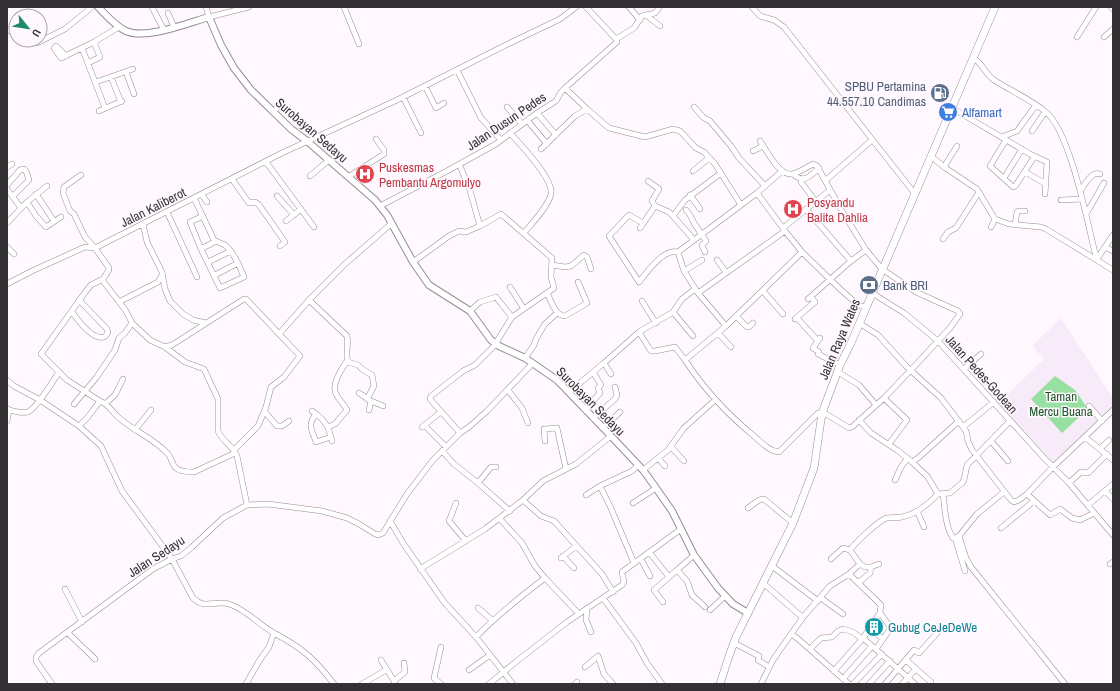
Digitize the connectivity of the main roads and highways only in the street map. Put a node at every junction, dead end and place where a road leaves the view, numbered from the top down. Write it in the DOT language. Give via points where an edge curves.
graph roads {
  1 [pos="98,7"];
  2 [pos="995,7"];
  3 [pos="748,613"];
  4 [pos="720,684"];
  1 -- 3 [label="main road, Surobayan Sedayu" via="119,27 134,33 164,30 209,17 234,68 251,90 291,129 380,206 431,288 470,311 495,344 525,358 557,380 643,470 672,511 694,555 733,604"];
  2 -- 3 [label="highway, Jalan Raya Wates" via="839,368 822,413 812,476 793,523"];
  3 -- 4 [label="highway, Jalan Raya Wates" via="734,643"];
}
